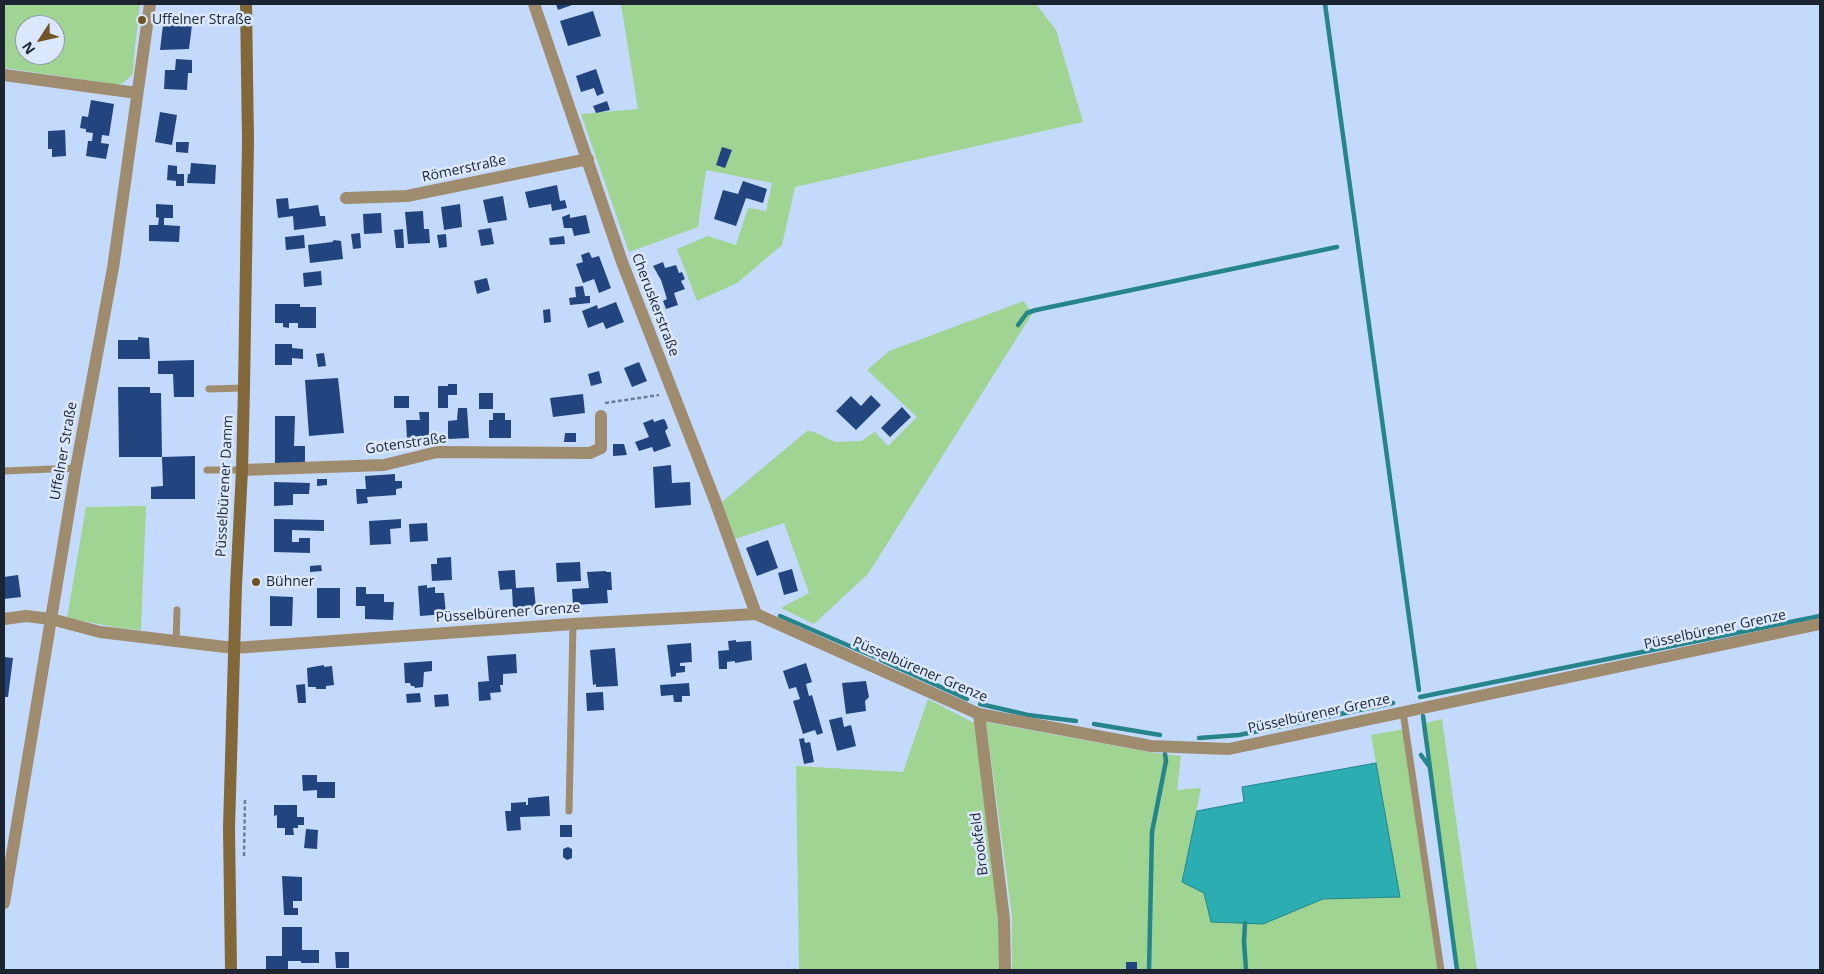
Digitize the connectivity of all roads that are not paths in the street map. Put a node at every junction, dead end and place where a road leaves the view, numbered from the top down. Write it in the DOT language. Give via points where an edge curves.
graph roads {
  1 [pos="150,4"];
  2 [pos="246,4"];
  3 [pos="534,4"];
  4 [pos="4,75"];
  5 [pos="137,93"];
  6 [pos="588,159"];
  7 [pos="346,198"];
  8 [pos="244,388"];
  9 [pos="209,389"];
  10 [pos="601,416"];
  11 [pos="76,468"];
  12 [pos="207,470"];
  13 [pos="242,470"];
  14 [pos="4,471"];
  15 [pos="177,610"];
  16 [pos="756,614"];
  17 [pos="4,619"];
  18 [pos="51,619"];
  19 [pos="573,624"];
  20 [pos="1820,624"];
  21 [pos="176,642"];
  22 [pos="234,648"];
  23 [pos="1403,712"];
  24 [pos="979,714"];
  25 [pos="569,811"];
  26 [pos="4,903"];
  27 [pos="231,970"];
  28 [pos="1005,970"];
  29 [pos="1441,970"];
  1 -- 5 [label="street, Uffelner Straße"];
  2 -- 8 [label="main road, Püsselbürener Damm" via="248,140"];
  3 -- 6 [label="street, Cheruskerstraße"];
  4 -- 5 [label="street"];
  5 -- 11 [label="street, Uffelner Straße" via="113,268"];
  6 -- 7 [label="street, Römerstraße" via="407,196"];
  6 -- 16 [label="street, Cheruskerstraße" via="622,262"];
  8 -- 9 [label="lane"];
  8 -- 13 [label="main road, Püsselbürener Damm"];
  10 -- 13 [label="street, Gotenstraße" via="600,448 590,453 437,452 384,465"];
  11 -- 14 [label="lane"];
  11 -- 18 [label="street, Uffelner Straße"];
  12 -- 13 [label="lane"];
  13 -- 22 [label="main road, Püsselbürener Damm"];
  15 -- 21 [label="lane"];
  16 -- 19 [label="street, Püsselbürener Grenze"];
  16 -- 24 [label="street, Püsselbürener Grenze"];
  17 -- 18 [label="street, Püsselbürener Grenze" via="26,616"];
  18 -- 21 [label="street, Püsselbürener Grenze" via="100,632"];
  18 -- 26 [label="street, Uffelner Straße"];
  19 -- 22 [label="street, Püsselbürener Grenze"];
  19 -- 25 [label="lane"];
  20 -- 23 [label="street, Püsselbürener Grenze"];
  21 -- 22 [label="street, Püsselbürener Grenze"];
  22 -- 27 [label="main road, Püsselbürener Damm" via="229,828"];
  23 -- 24 [label="street, Püsselbürener Grenze" via="1229,749 1151,746"];
  23 -- 29 [label="lane"];
  24 -- 28 [label="street, Brookfeld" via="1004,919"];
}
